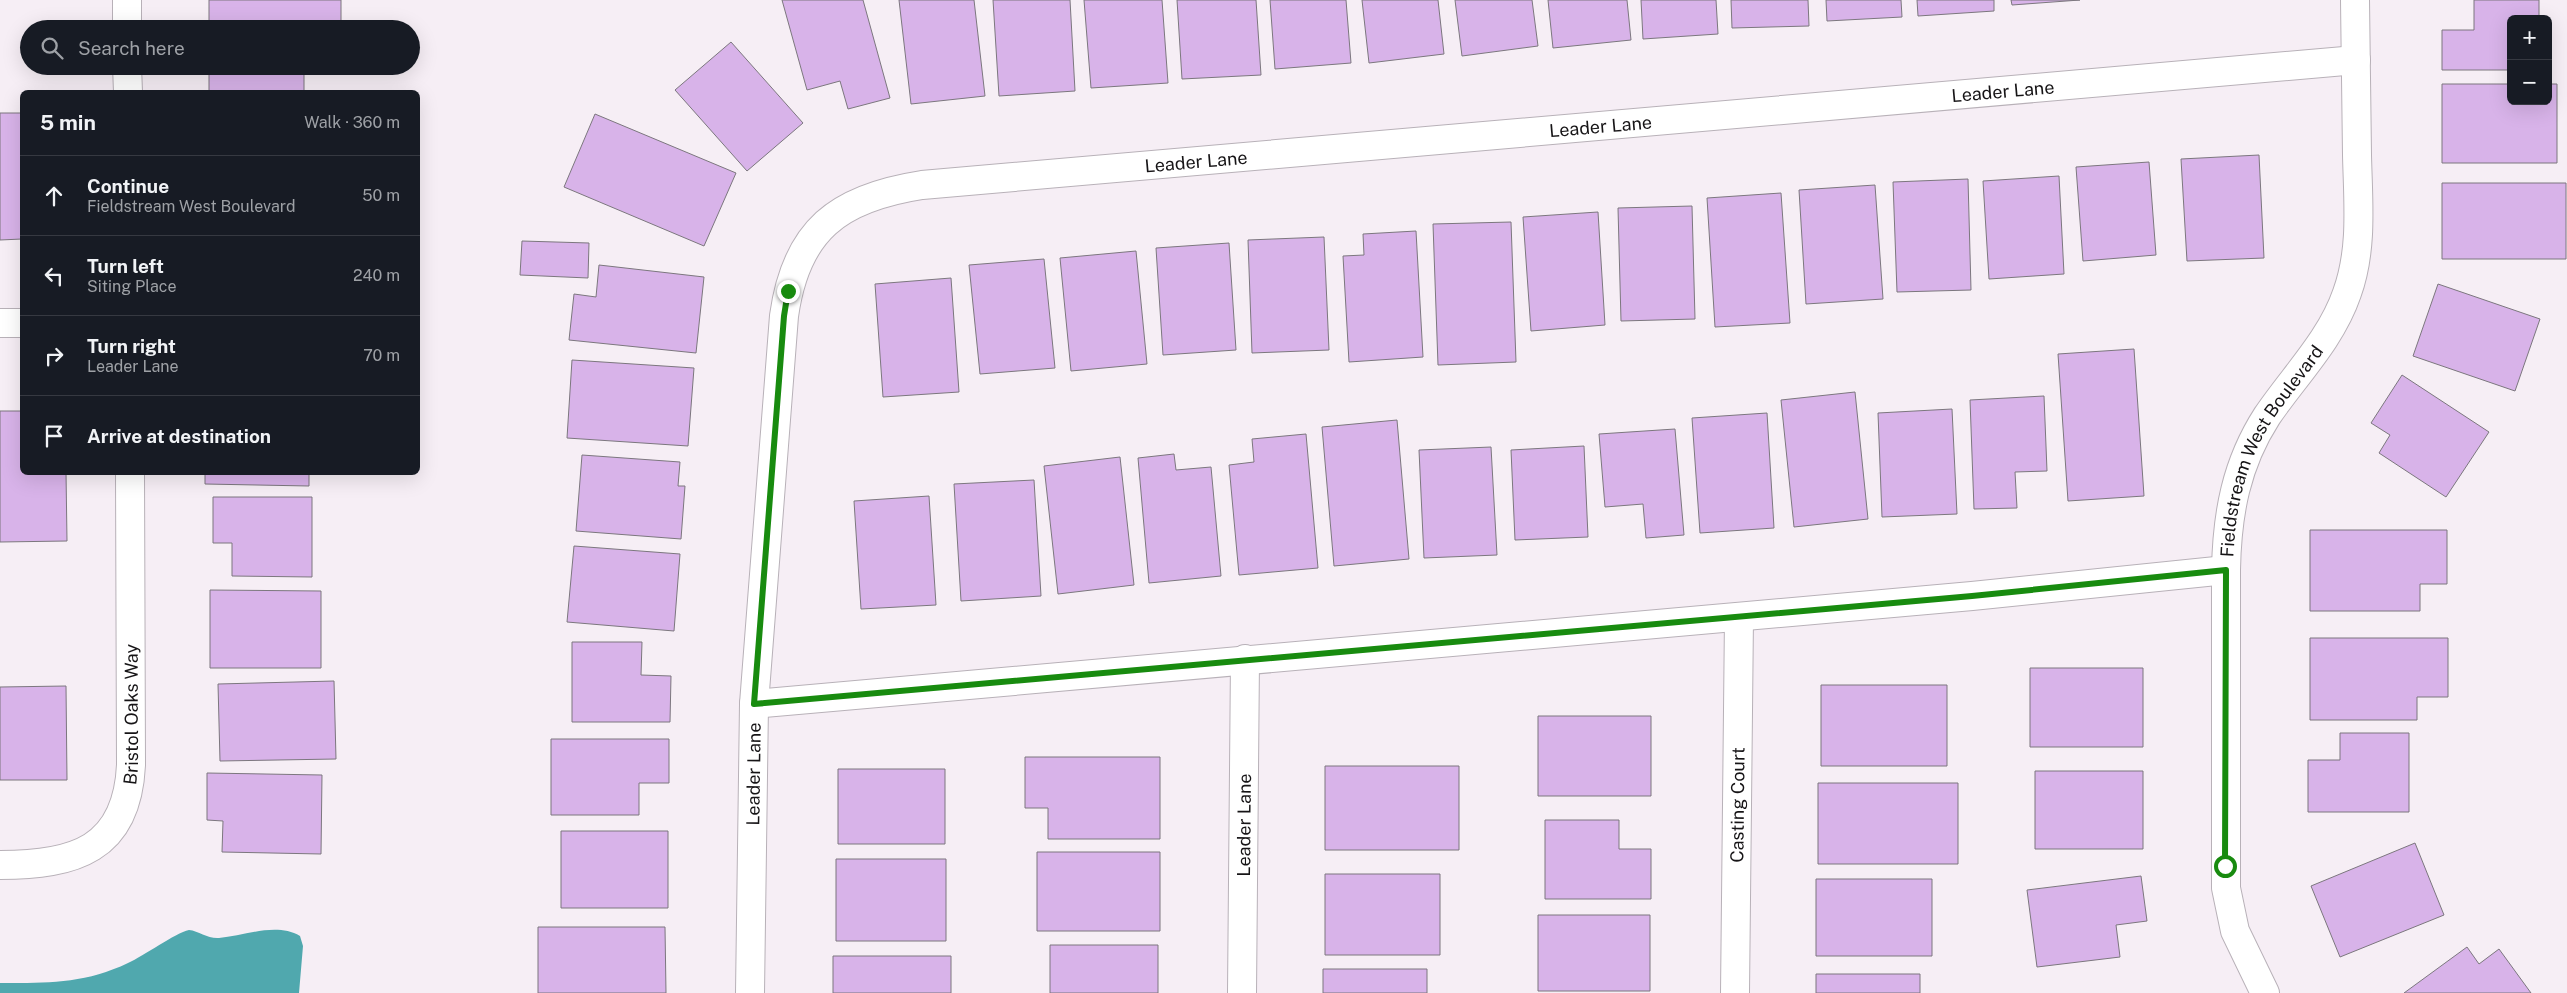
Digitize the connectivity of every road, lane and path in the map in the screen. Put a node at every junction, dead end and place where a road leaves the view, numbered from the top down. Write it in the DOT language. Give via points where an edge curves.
graph roads {
  1 [pos="127,0"];
  2 [pos="2356,0"];
  3 [pos="127,20"];
  4 [pos="2356,60"];
  5 [pos="128,75"];
  6 [pos="128,90"];
  7 [pos="0,323"];
  8 [pos="20,323"];
  9 [pos="130,475"];
  10 [pos="2226,570"];
  11 [pos="1739,617"];
  12 [pos="1245,659"];
  13 [pos="754,704"];
  14 [pos="0,865"];
  15 [pos="750,993"];
  16 [pos="1242,993"];
  17 [pos="1735,993"];
  18 [pos="2265,993"];
  1 -- 3 [label="street"];
  2 -- 4 [label="street, Fieldstream West Boulevard"];
  4 -- 10 [label="street, Fieldstream West Boulevard" via="2358,208 2353,275 2332,327 2267,416 2245,458 2231,503"];
  4 -- 13 [label="street, Leader Lane" via="1083,170 922,186 871,196 848,207 818,230 801,254 788,291"];
  5 -- 6 [label="street"];
  7 -- 8 [label="street"];
  9 -- 14 [label="street, Bristol Oaks Way" via="131,765 126,798 106,835 81,853 51,863"];
  10 -- 11 [label="street"];
  10 -- 18 [label="street, Fieldstream West Boulevard" via="2226,888 2235,931"];
  11 -- 12 [label="street"];
  11 -- 17 [label="street, Casting Court"];
  12 -- 13 [label="street"];
  12 -- 16 [label="street, Leader Lane"];
  13 -- 15 [label="street, Leader Lane"];
}
